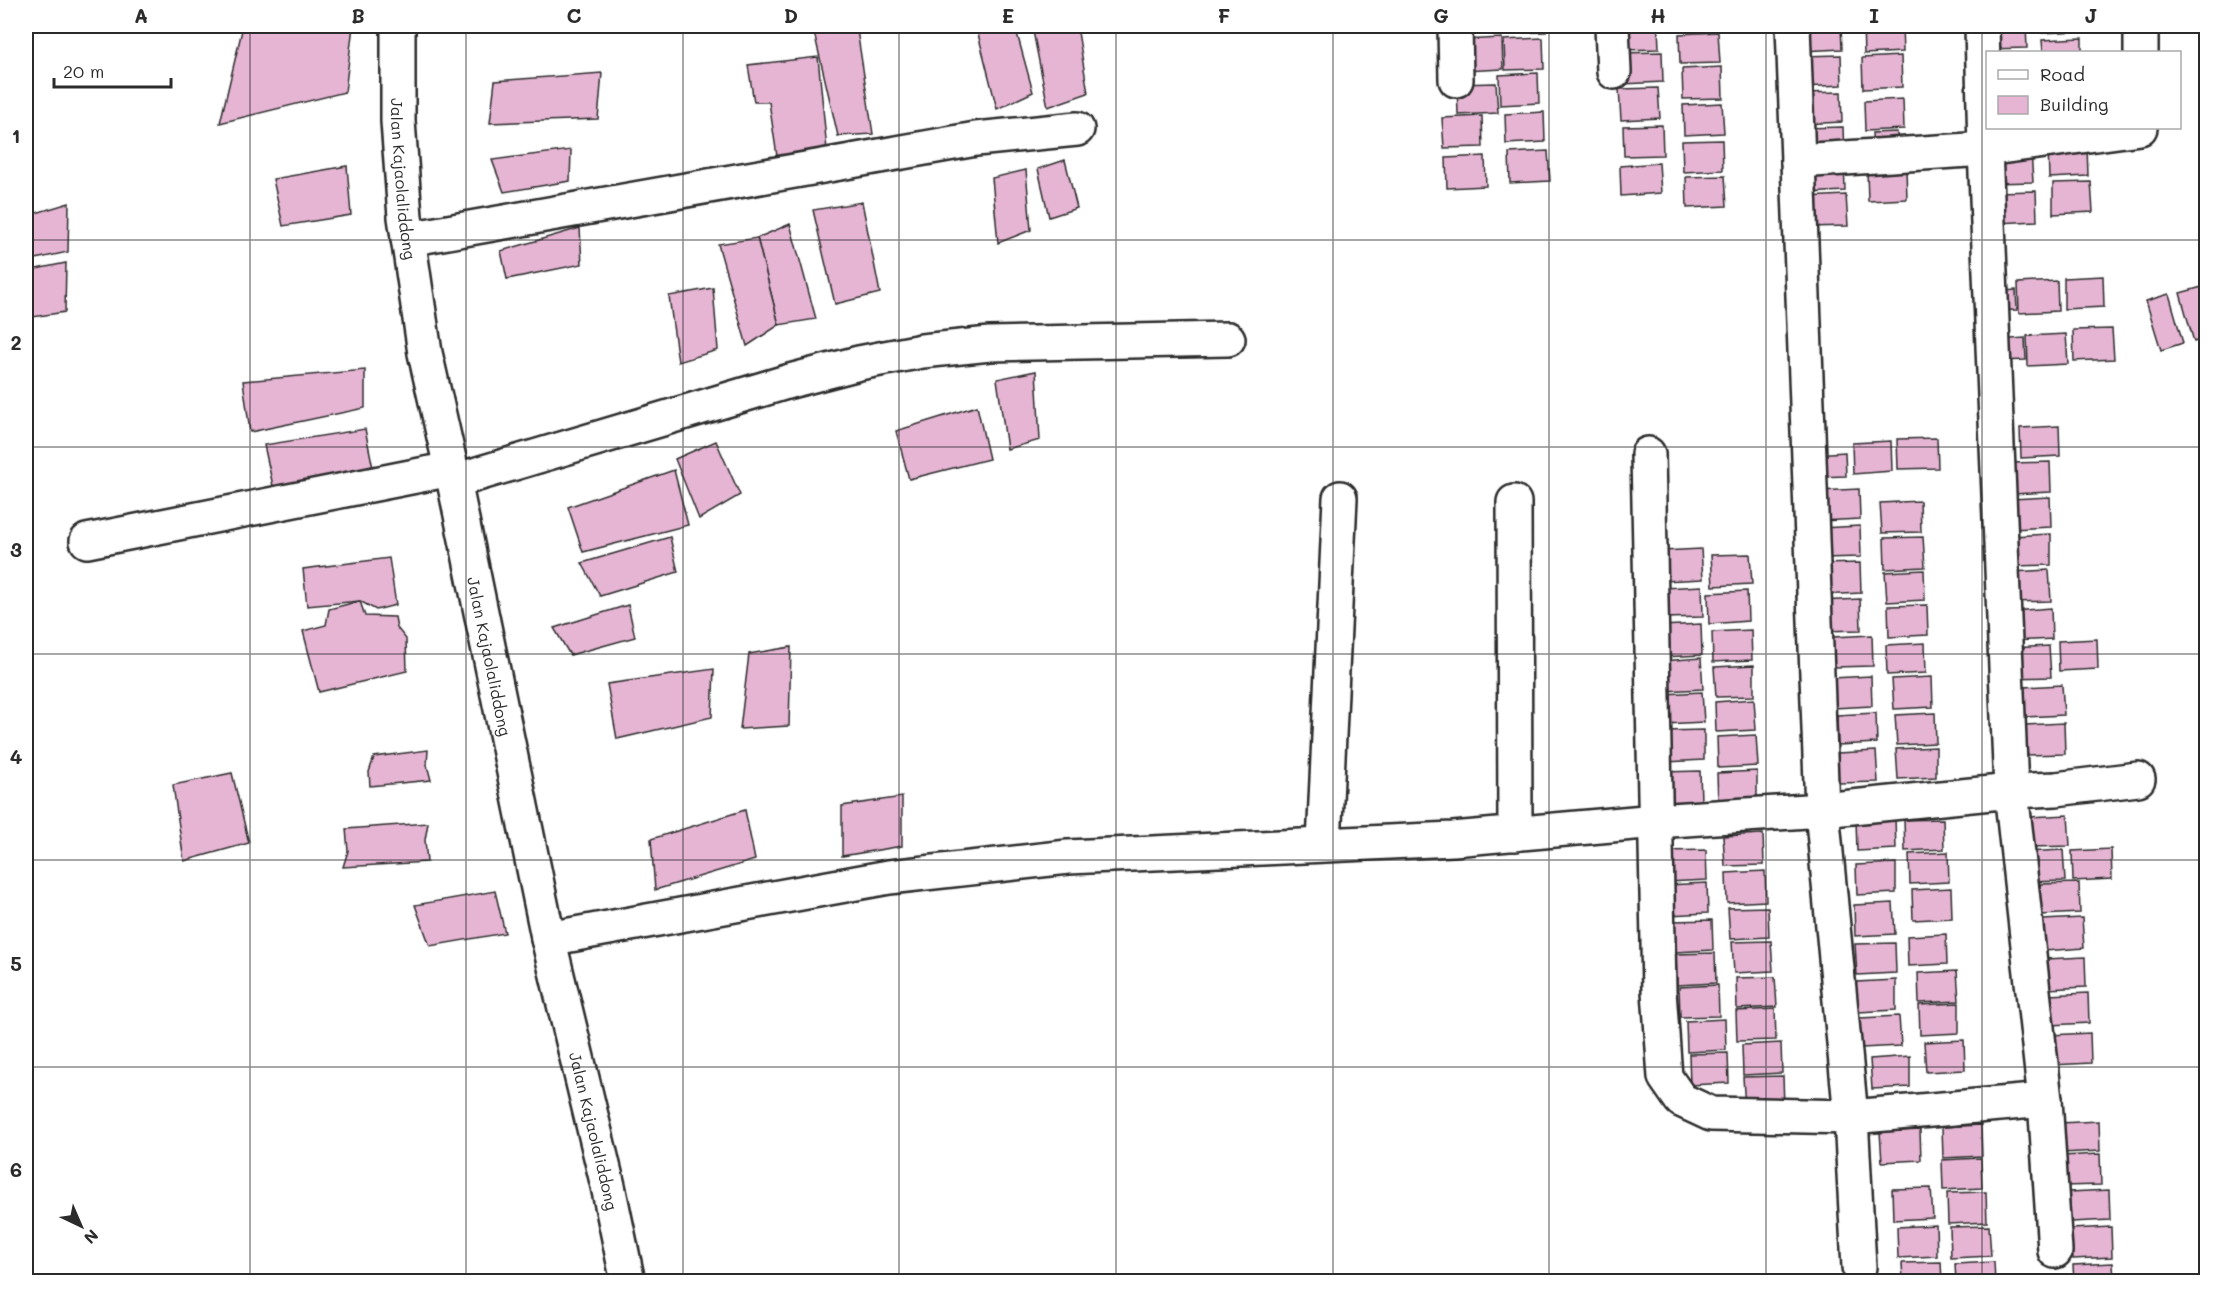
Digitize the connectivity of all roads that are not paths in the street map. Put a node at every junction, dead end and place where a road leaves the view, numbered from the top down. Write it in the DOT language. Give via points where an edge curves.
graph roads {
  1 [pos="398,26"];
  2 [pos="1455,26"];
  3 [pos="1612,26"];
  4 [pos="1793,26"];
  5 [pos="1982,26"];
  6 [pos="2141,26"];
  7 [pos="2140,51"];
  8 [pos="1614,72"];
  9 [pos="1456,80"];
  10 [pos="1077,129"];
  11 [pos="2133,129"];
  12 [pos="1985,149"];
  13 [pos="1798,162"];
  14 [pos="408,239"];
  15 [pos="1228,339"];
  16 [pos="1648,454"];
  17 [pos="453,475"];
  18 [pos="1340,498"];
  19 [pos="1514,502"];
  20 [pos="87,541"];
  21 [pos="2138,779"];
  22 [pos="2011,791"];
  23 [pos="1822,810"];
  24 [pos="1656,821"];
  25 [pos="1515,834"];
  26 [pos="1324,844"];
  27 [pos="548,939"];
  28 [pos="2045,1100"];
  29 [pos="1851,1118"];
  30 [pos="2055,1251"];
  31 [pos="1859,1267"];
  32 [pos="628,1281"];
  1 -- 14 [label="street, Jalan Kajaolaliddong" via="398,121"];
  2 -- 9 [label="street"];
  3 -- 8 [label="street"];
  4 -- 13 [label="street"];
  5 -- 12 [label="street"];
  6 -- 7 [label="street"];
  10 -- 14 [label="street" via="976,139"];
  11 -- 12 [label="street"];
  12 -- 13 [label="street"];
  12 -- 22 [label="street"];
  13 -- 23 [label="street"];
  14 -- 17 [label="street, Jalan Kajaolaliddong" via="425,353"];
  15 -- 17 [label="street" via="990,344 912,353 790,381"];
  16 -- 24 [label="street"];
  17 -- 20 [label="street"];
  17 -- 27 [label="street, Jalan Kajaolaliddong"];
  18 -- 26 [label="street"];
  19 -- 25 [label="street"];
  21 -- 22 [label="street"];
  22 -- 23 [label="street"];
  22 -- 28 [label="street"];
  23 -- 24 [label="street"];
  23 -- 29 [label="street"];
  24 -- 25 [label="street"];
  24 -- 29 [label="street" via="1665,1077 1681,1100 1711,1114"];
  25 -- 26 [label="street"];
  26 -- 27 [label="street" via="1068,857 889,877"];
  27 -- 32 [label="street, Jalan Kajaolaliddong"];
  28 -- 29 [label="street"];
  28 -- 30 [label="street"];
  29 -- 31 [label="street"];
}
